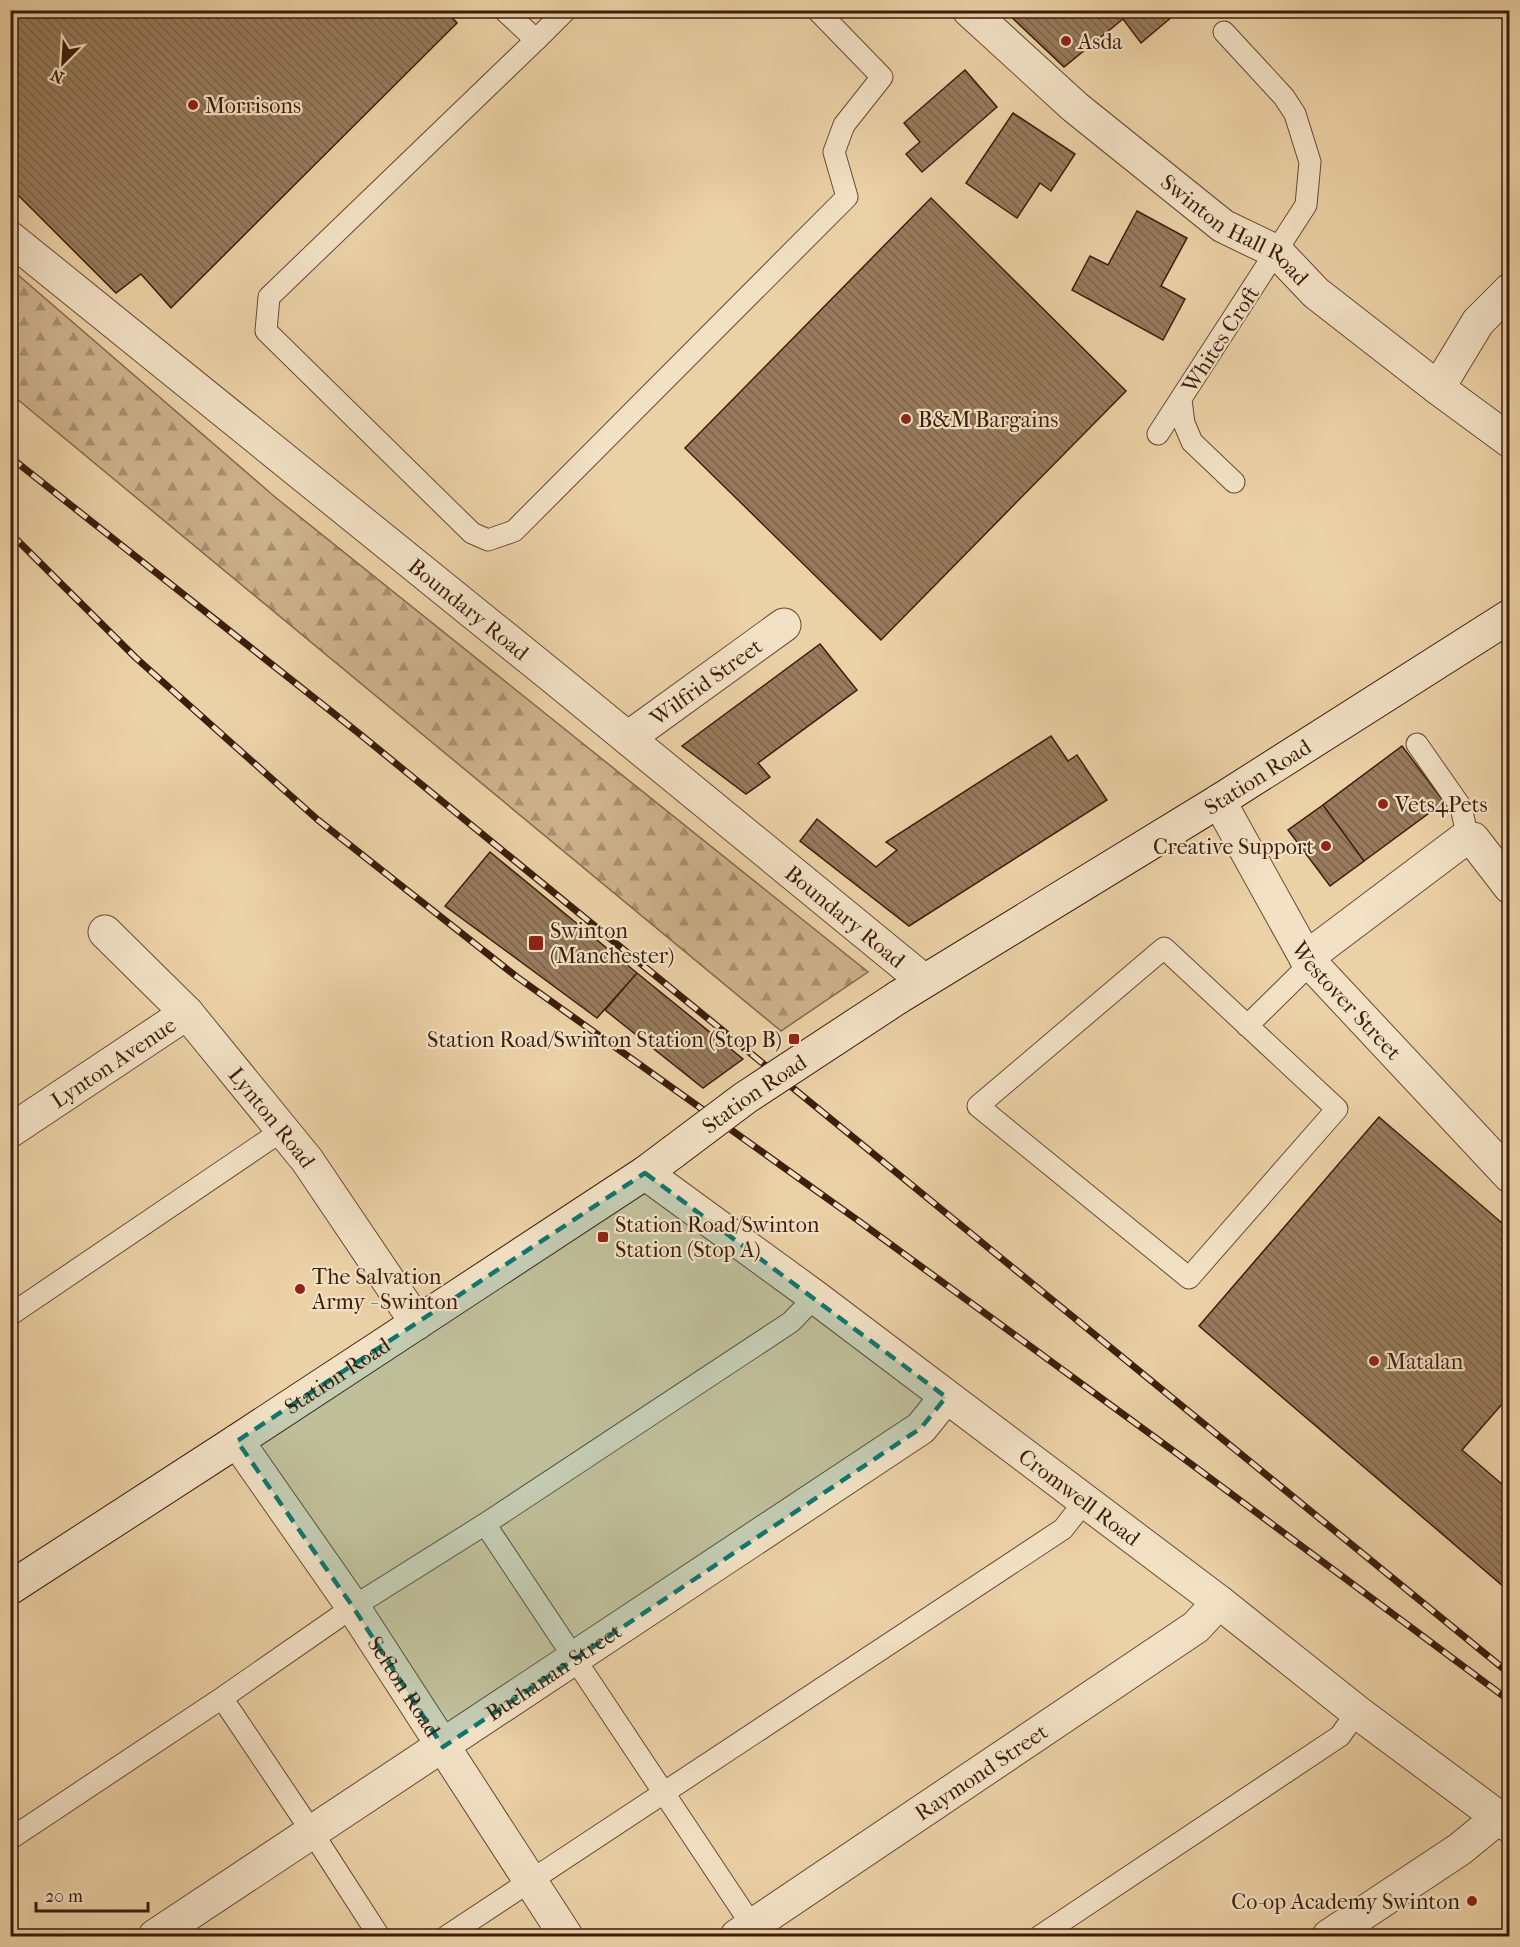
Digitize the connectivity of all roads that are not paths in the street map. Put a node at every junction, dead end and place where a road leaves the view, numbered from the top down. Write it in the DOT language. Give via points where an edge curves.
graph roads {
  1 [pos="504,10"];
  2 [pos="566,10"];
  3 [pos="817,10"];
  4 [pos="969,10"];
  5 [pos="1224,32"];
  6 [pos="536,40"];
  7 [pos="10,238"];
  8 [pos="1277,252"];
  9 [pos="1509,290"];
  10 [pos="1438,388"];
  11 [pos="1181,399"];
  12 [pos="1158,434"];
  13 [pos="1509,441"];
  14 [pos="1234,482"];
  15 [pos="1509,616"];
  16 [pos="784,625"];
  17 [pos="628,738"];
  18 [pos="1417,744"];
  19 [pos="1219,801"];
  20 [pos="1470,839"];
  21 [pos="1507,879"];
  22 [pos="105,932"];
  23 [pos="1309,960"];
  24 [pos="924,980"];
  25 [pos="187,1013"];
  26 [pos="1247,1026"];
  27 [pos="283,1130"];
  28 [pos="10,1131"];
  29 [pos="645,1173"];
  30 [pos="1509,1176"];
  31 [pos="815,1297"];
  32 [pos="10,1315"];
  33 [pos="417,1323"];
  34 [pos="946,1397"];
  35 [pos="237,1441"];
  36 [pos="1085,1501"];
  37 [pos="485,1524"];
  38 [pos="10,1587"];
  39 [pos="1219,1602"];
  40 [pos="353,1606"];
  41 [pos="575,1659"];
  42 [pos="222,1698"];
  43 [pos="1357,1712"];
  44 [pos="443,1747"];
  45 [pos="664,1794"];
  46 [pos="1504,1822"];
  47 [pos="312,1832"];
  48 [pos="10,1839"];
  49 [pos="530,1882"];
  50 [pos="749,1933"];
  51 [pos="155,1936"];
  52 [pos="379,1936"];
  53 [pos="447,1936"];
  54 [pos="566,1936"];
  55 [pos="1040,1936"];
  56 [pos="1329,1936"];
  1 -- 6 [label="lane"];
  2 -- 6 [label="lane"];
  3 -- 6 [label="lane" via="882,77 844,125 834,152 847,197 514,531 488,540 471,533 266,331 267,311 269,297"];
  4 -- 8 [label="street, Swinton Hall Road" via="1075,107 1223,226"];
  5 -- 8 [label="lane, Whites Croft" via="1284,97 1295,114 1310,162 1306,205"];
  7 -- 17 [label="street, Boundary Road"];
  8 -- 10 [label="street, Swinton Hall Road" via="1316,293"];
  8 -- 11 [label="lane, Whites Croft"];
  9 -- 10 [label="street" via="1478,322"];
  10 -- 13 [label="street, Swinton Hall Road"];
  11 -- 12 [label="lane"];
  11 -- 14 [label="lane, Whites Croft" via="1191,442"];
  15 -- 19 [label="street, Station Road"];
  16 -- 17 [label="street, Wilfrid Street"];
  17 -- 24 [label="street, Boundary Road"];
  18 -- 20 [label="lane" via="1461,807"];
  19 -- 23 [label="street, Westover Street"];
  19 -- 24 [label="street, Station Road"];
  20 -- 21 [label="street"];
  20 -- 23 [label="street" via="1464,839"];
  22 -- 25 [label="street, Lynton Road"];
  23 -- 26 [label="lane"];
  23 -- 30 [label="street, Westover Street"];
  24 -- 29 [label="street, Station Road, bridge" via="745,1098"];
  25 -- 27 [label="street, Lynton Road"];
  25 -- 28 [label="street, Lynton Avenue"];
  26 -- 26 [label="lane" via="1164,948 978,1106 1189,1278 1336,1109"];
  27 -- 32 [label="lane"];
  27 -- 33 [label="street, Lynton Road" via="308,1160"];
  29 -- 31 [label="street, Cromwell Road"];
  29 -- 33 [label="street, Station Road"];
  31 -- 34 [label="street, Cromwell Road"];
  31 -- 37 [label="lane" via="791,1322"];
  33 -- 35 [label="street, Station Road"];
  34 -- 36 [label="street, Cromwell Road"];
  34 -- 41 [label="street, Buchanan Street" via="921,1428"];
  35 -- 38 [label="street, Station Road"];
  35 -- 40 [label="street, Sefton Road"];
  36 -- 39 [label="street, Cromwell Road"];
  36 -- 45 [label="lane" via="1063,1529"];
  37 -- 40 [label="lane"];
  37 -- 41 [label="lane"];
  39 -- 43 [label="street, Cromwell Road"];
  39 -- 50 [label="street, Raymond Street" via="1196,1627"];
  40 -- 42 [label="lane"];
  40 -- 44 [label="street, Sefton Road"];
  41 -- 44 [label="street, Buchanan Street"];
  41 -- 45 [label="lane"];
  42 -- 47 [label="lane"];
  42 -- 48 [label="lane"];
  43 -- 46 [label="street, Cromwell Road"];
  43 -- 55 [label="lane" via="1340,1736"];
  44 -- 47 [label="street, Buchanan Street"];
  44 -- 49 [label="street, Sefton Road"];
  45 -- 49 [label="lane"];
  45 -- 50 [label="lane"];
  46 -- 56 [label="street"];
  47 -- 51 [label="street, Buchanan Street"];
  47 -- 52 [label="lane"];
  49 -- 53 [label="lane"];
  49 -- 54 [label="street, Sefton Road"];
}
